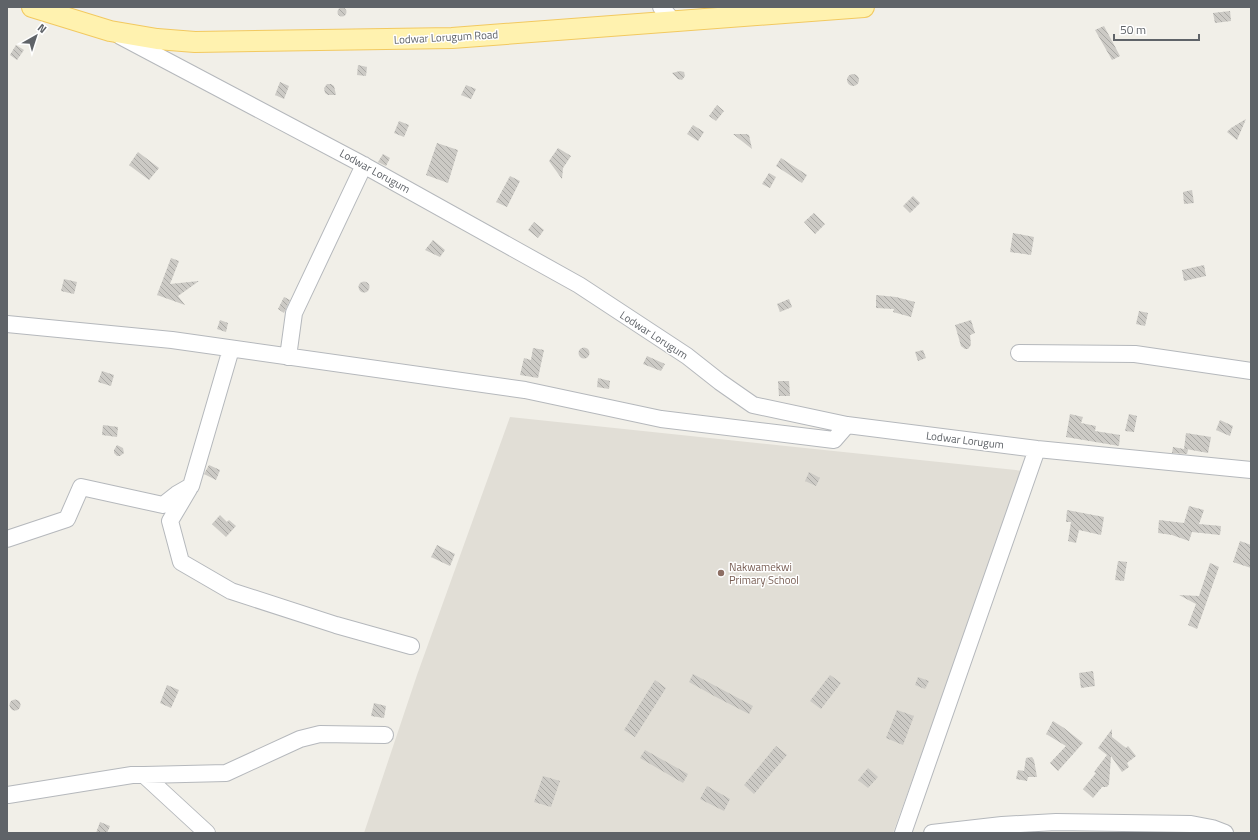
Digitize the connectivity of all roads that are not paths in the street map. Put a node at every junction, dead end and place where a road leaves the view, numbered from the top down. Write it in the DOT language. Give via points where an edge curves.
graph roads {
  1 [pos="32,7"];
  2 [pos="864,7"];
  3 [pos="817,9"];
  4 [pos="667,14"];
  5 [pos="110,31"];
  6 [pos="364,165"];
  7 [pos="7,324"];
  8 [pos="231,349"];
  9 [pos="1019,353"];
  10 [pos="288,357"];
  11 [pos="1251,371"];
  12 [pos="848,425"];
  13 [pos="1037,449"];
  14 [pos="1251,470"];
  15 [pos="191,486"];
  16 [pos="7,539"];
  17 [pos="411,646"];
  18 [pos="385,735"];
  19 [pos="144,775"];
  20 [pos="7,796"];
  21 [pos="207,833"];
  22 [pos="903,833"];
  23 [pos="932,833"];
  24 [pos="1225,833"];
  1 -- 5 [label="main road, Lodwar Lorugum Road"];
  2 -- 3 [label="main road, Lodwar Lorugum Road"];
  3 -- 4 [label="main road, Lodwar Lorugum Road"];
  4 -- 5 [label="main road, Lodwar Lorugum Road" via="452,38 195,42"];
  5 -- 6 [label="street, Lodwar Lorugum"];
  6 -- 10 [label="street" via="294,313"];
  6 -- 12 [label="street, Lodwar Lorugum" via="579,285 687,356 753,405"];
  7 -- 8 [label="street" via="172,340"];
  8 -- 10 [label="street"];
  8 -- 15 [label="street"];
  9 -- 11 [label="street" via="1135,354"];
  10 -- 12 [label="street" via="525,390 661,419 834,440"];
  12 -- 13 [label="street, Lodwar Lorugum"];
  13 -- 14 [label="street, Lodwar Lorugum"];
  13 -- 22 [label="street"];
  15 -- 16 [label="street" via="163,505 81,487 67,519"];
  15 -- 17 [label="street" via="170,520 181,562 231,591"];
  18 -- 19 [label="street" via="320,734 300,739 226,773"];
  19 -- 20 [label="street"];
  19 -- 21 [label="street"];
  23 -- 24 [label="street" via="1056,822 1191,824"];
}
